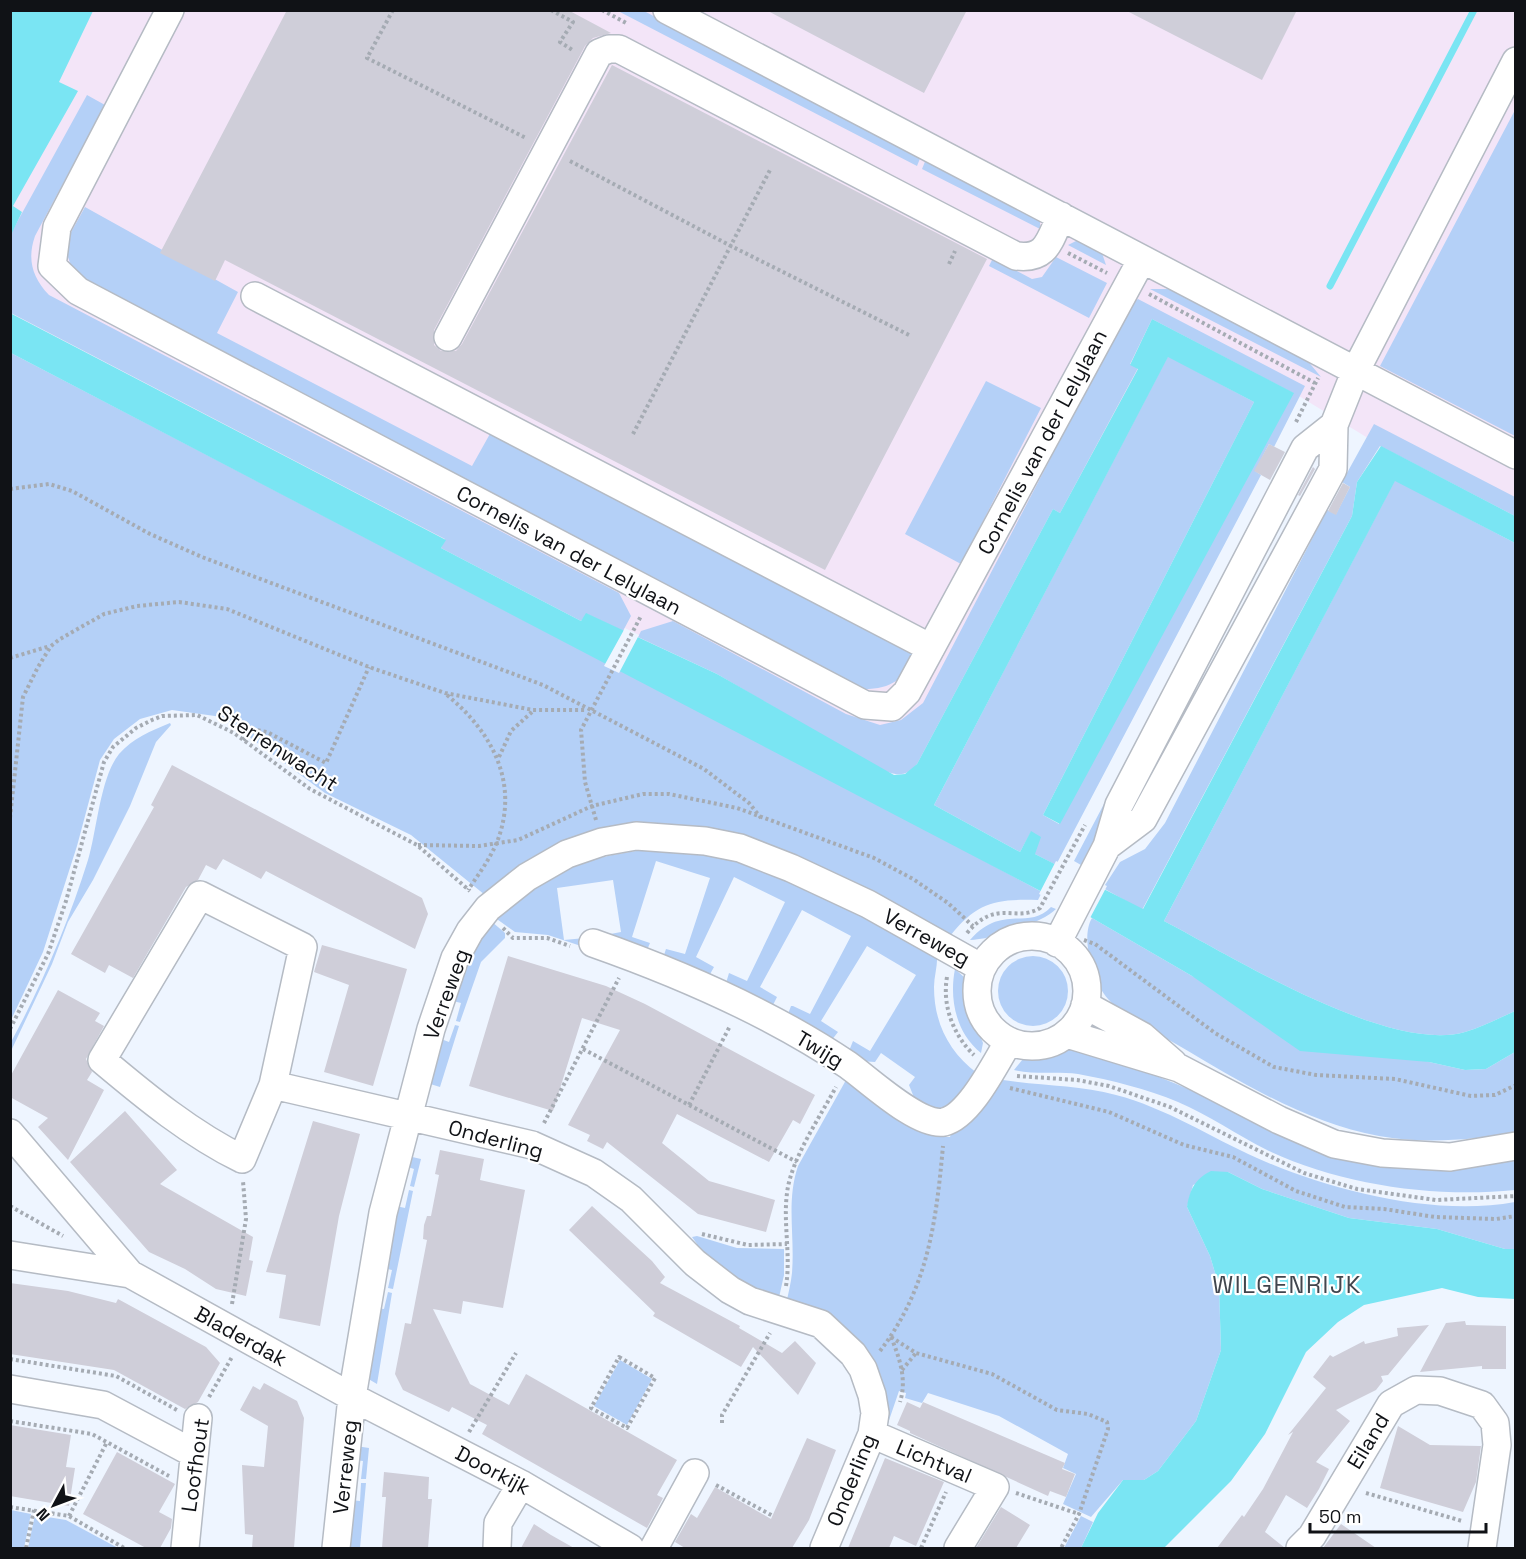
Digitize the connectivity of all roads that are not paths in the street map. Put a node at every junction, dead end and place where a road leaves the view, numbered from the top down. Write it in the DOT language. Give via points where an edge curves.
graph roads {
  1 [pos="170,10"];
  2 [pos="667,10"];
  3 [pos="1515,61"];
  4 [pos="1061,216"];
  5 [pos="1142,260"];
  6 [pos="255,296"];
  7 [pos="448,338"];
  8 [pos="1356,370"];
  9 [pos="1515,455"];
  10 [pos="931,648"];
  11 [pos="1064,930"];
  12 [pos="593,943"];
  13 [pos="982,968"];
  14 [pos="1085,1005"];
  15 [pos="1067,1034"];
  16 [pos="1009,1041"];
  17 [pos="1179,1068"];
  18 [pos="273,1085"];
  19 [pos="408,1117"];
  20 [pos="10,1133"];
  21 [pos="1515,1146"];
  22 [pos="10,1255"];
  23 [pos="130,1274"];
  24 [pos="10,1389"];
  25 [pos="352,1397"];
  26 [pos="198,1418"];
  27 [pos="872,1434"];
  28 [pos="193,1453"];
  29 [pos="695,1473"];
  30 [pos="520,1484"];
  31 [pos="1483,1538"];
  32 [pos="185,1548"];
  33 [pos="336,1548"];
  34 [pos="497,1548"];
  35 [pos="630,1548"];
  36 [pos="654,1548"];
  37 [pos="824,1548"];
  38 [pos="958,1548"];
  39 [pos="1300,1548"];
  1 -- 10 [label="street, Cornelis van der Lelylaan" via="57,227 52,266 78,291 865,705 892,707 907,692"];
  2 -- 4 [label="street"];
  3 -- 8 [label="street"];
  4 -- 5 [label="street"];
  4 -- 7 [label="street" via="1040,254 1032,258 1016,256 620,49 609,49 599,53"];
  5 -- 8 [label="street"];
  5 -- 10 [label="street, Cornelis van der Lelylaan"];
  6 -- 10 [label="street"];
  8 -- 9 [label="street"];
  8 -- 11 [label="street" via="1334,425 1333,469 1143,819 1107,846"];
  11 -- 13 [label="street" via="1014,939 999,947"];
  11 -- 14 [label="street" via="1082,969 1087,987"];
  12 -- 16 [label="street, Twijg" via="741,1006 847,1065 917,1116 932,1122 945,1122 962,1112"];
  13 -- 16 [label="street" via="977,993 980,1010 989,1026"];
  13 -- 19 [label="street, Verreweg" via="868,904 740,848 636,836 602,842 567,854 537,872 488,908 470,931 455,958 431,1029"];
  14 -- 15 [label="street" via="1079,1021"];
  14 -- 17 [label="street" via="1142,1036"];
  15 -- 16 [label="street" via="1052,1043 1035,1046"];
  15 -- 17 [label="street"];
  17 -- 21 [label="street" via="1334,1144 1382,1153 1450,1157"];
  18 -- 18 [label="street" via="303,947 200,895 102,1060 216,1146 242,1159"];
  18 -- 19 [label="street, Onderling"];
  19 -- 25 [label="street, Verreweg" via="383,1213"];
  19 -- 27 [label="street, Onderling" via="532,1145 594,1173 631,1199 712,1278 750,1301 821,1324 863,1369 875,1413"];
  20 -- 23 [label="street, Bladerdak"];
  22 -- 23 [label="street, Bladerdak"];
  23 -- 25 [label="street, Bladerdak"];
  24 -- 28 [label="street" via="103,1405"];
  25 -- 30 [label="street, Doorkijk"];
  25 -- 33 [label="street, Verreweg"];
  26 -- 28 [label="street, Loofhout"];
  27 -- 37 [label="street, Onderling"];
  27 -- 38 [label="street, Lichtval" via="996,1487"];
  28 -- 32 [label="street, Loofhout"];
  29 -- 36 [label="street"];
  30 -- 34 [label="street" via="498,1523"];
  30 -- 35 [label="street, Doorkijk"];
  31 -- 39 [label="street, Eiland" via="1497,1445 1495,1423 1482,1405 1440,1391 1416,1390 1391,1404 1312,1536"];
}
